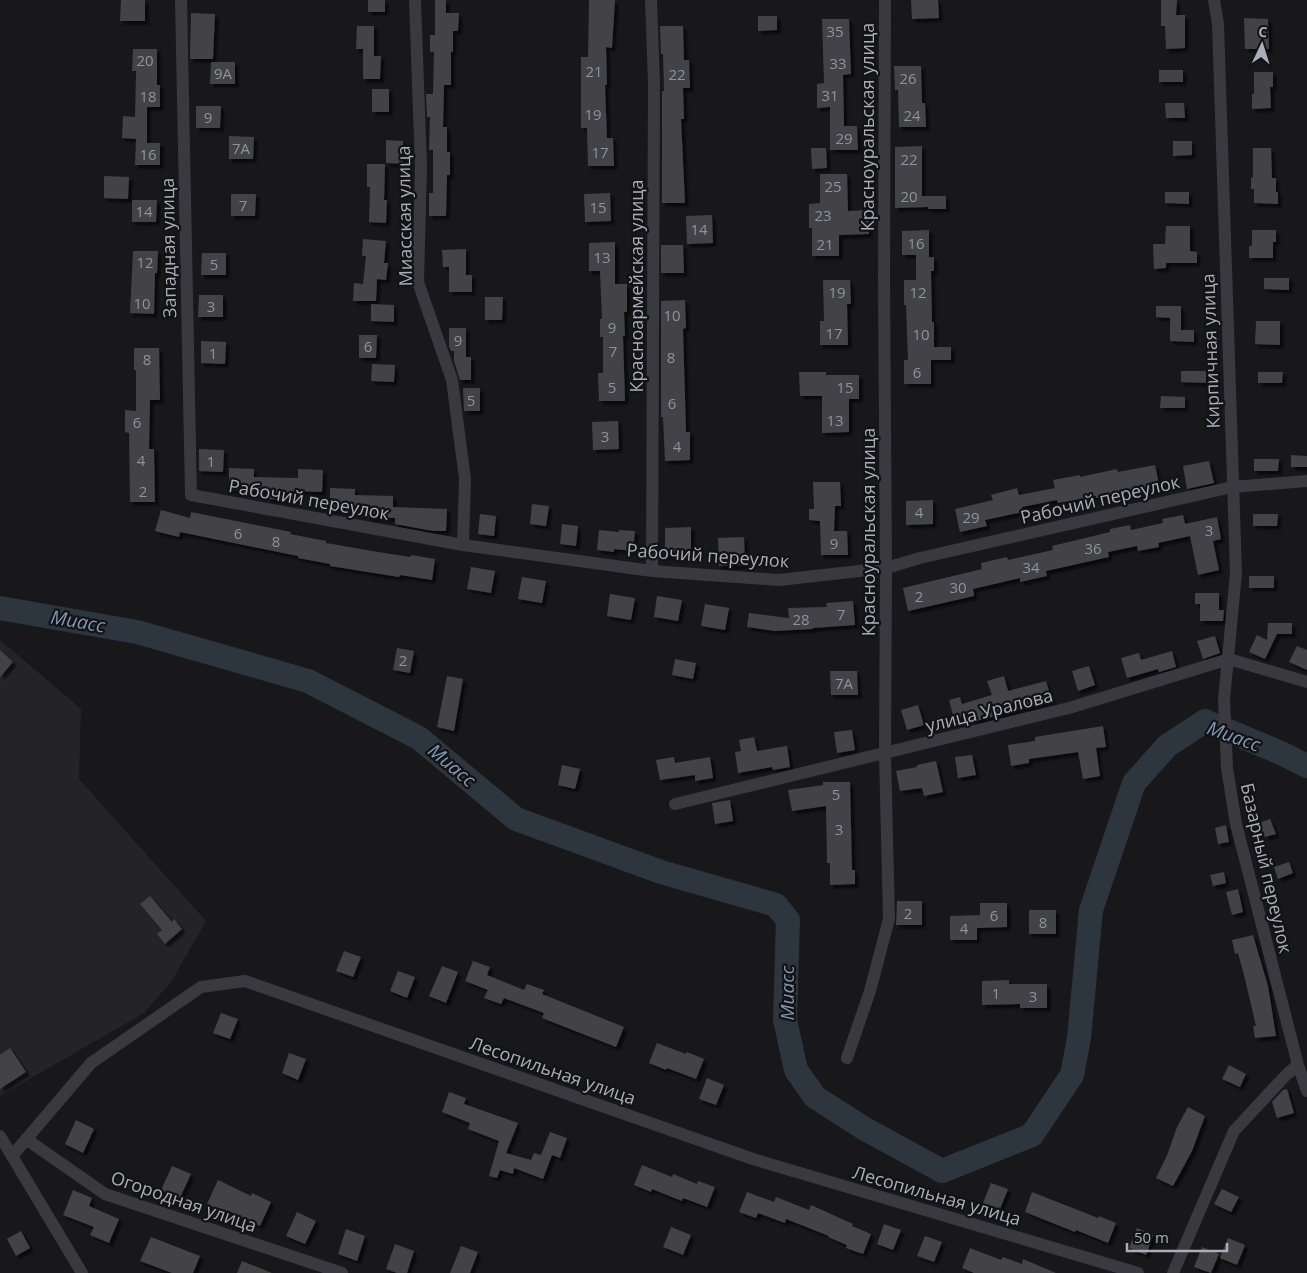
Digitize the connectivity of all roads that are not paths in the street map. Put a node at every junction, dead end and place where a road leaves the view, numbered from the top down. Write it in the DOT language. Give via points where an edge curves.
graph roads {
  1 [pos="181,0"];
  2 [pos="415,0"];
  3 [pos="651,0"];
  4 [pos="885,0"];
  5 [pos="1214,0"];
  6 [pos="1307,481"];
  7 [pos="1232,487"];
  8 [pos="192,495"];
  9 [pos="463,545"];
  10 [pos="886,568"];
  11 [pos="652,571"];
  12 [pos="1229,659"];
  13 [pos="1307,682"];
  14 [pos="1224,700"];
  15 [pos="885,754"];
  16 [pos="675,804"];
  17 [pos="847,1058"];
  18 [pos="1298,1064"];
  19 [pos="1307,1091"];
  20 [pos="0,1136"];
  21 [pos="26,1139"];
  22 [pos="12,1156"];
  23 [pos="82,1273"];
  24 [pos="342,1273"];
  25 [pos="1138,1273"];
  26 [pos="1173,1273"];
  1 -- 8 [label="street, Западная улица"];
  2 -- 9 [label="street, Миасская улица" via="421,167 418,282 452,380 465,479"];
  3 -- 11 [label="street, Красноармейская улица" via="654,82"];
  4 -- 10 [label="street, Красноуральская улица"];
  5 -- 7 [label="street, Кирпичная улица" via="1218,34"];
  6 -- 7 [label="street, Рабочий переулок"];
  7 -- 10 [label="street, Рабочий переулок"];
  7 -- 12 [label="street, Кирпичная улица" via="1236,573"];
  8 -- 9 [label="street, Рабочий переулок"];
  9 -- 11 [label="street, Рабочий переулок"];
  10 -- 11 [label="street, Рабочий переулок" via="779,580"];
  10 -- 15 [label="street, Красноуральская улица"];
  12 -- 13 [label="street"];
  12 -- 14 [label="street, Кирпичная улица"];
  12 -- 15 [label="street, улица Уралова" via="1069,708"];
  14 -- 18 [label="street, Базарный переулок" via="1227,768 1236,824"];
  15 -- 16 [label="street, улица Уралова"];
  15 -- 17 [label="street, Красноуральская улица" via="889,919 870,991"];
  18 -- 19 [label="street, Базарный переулок"];
  18 -- 26 [label="street" via="1234,1131"];
  20 -- 22 [label="street"];
  21 -- 22 [label="street, Лесопильная улица"];
  21 -- 24 [label="street, Огородная улица" via="106,1194"];
  21 -- 25 [label="street, Лесопильная улица" via="91,1063 201,987 245,981 753,1159"];
  22 -- 23 [label="street"];
}
